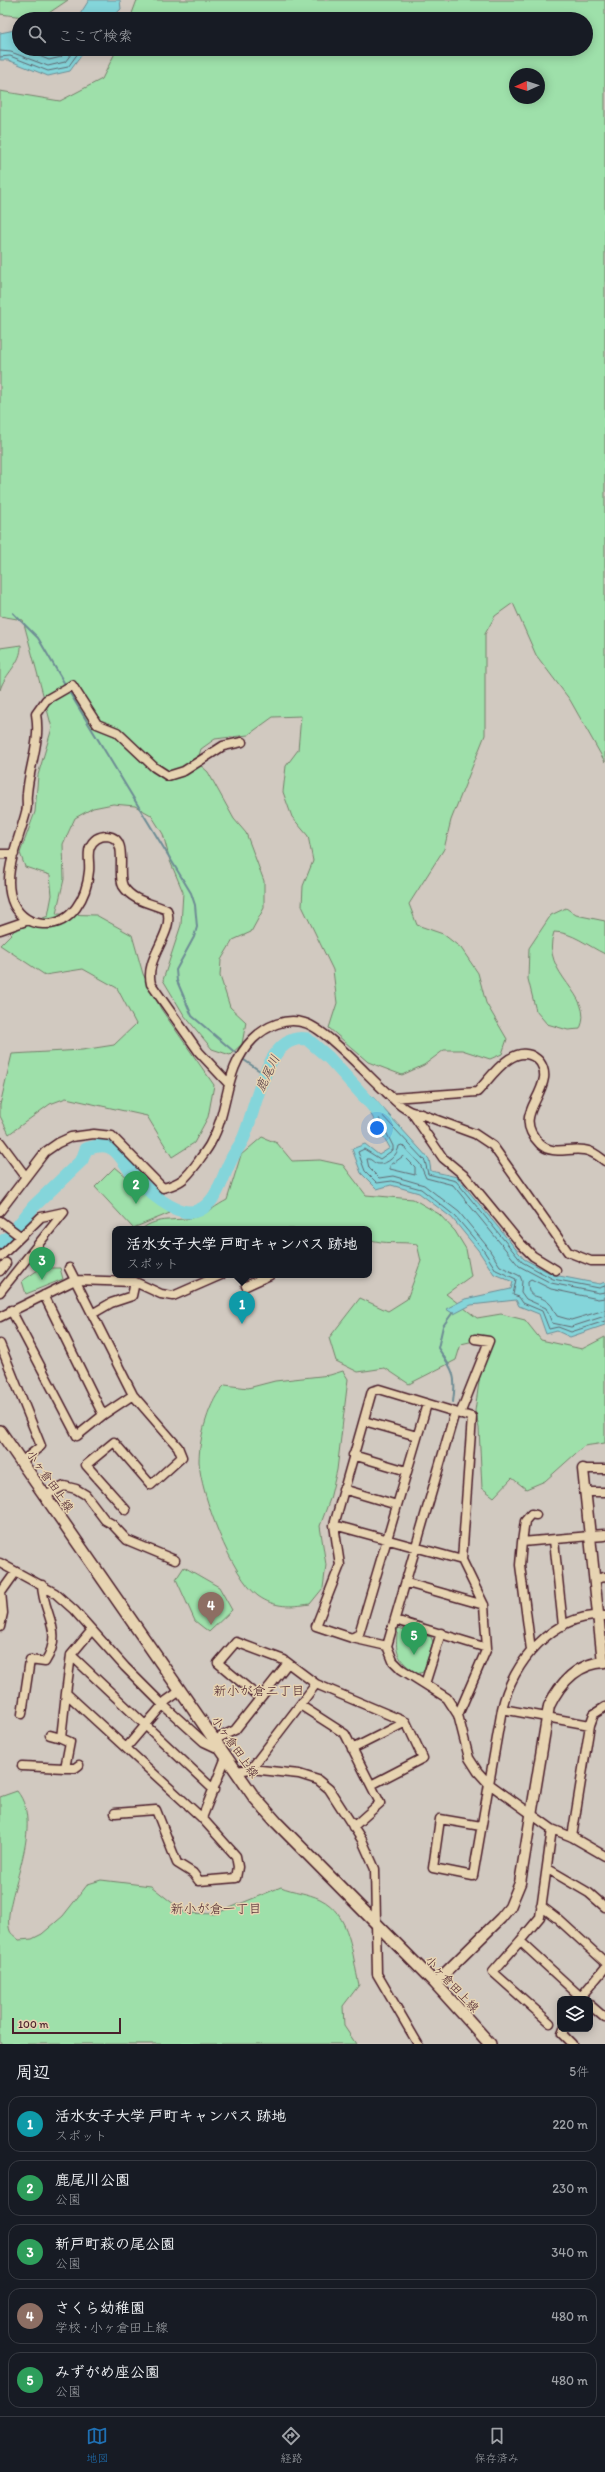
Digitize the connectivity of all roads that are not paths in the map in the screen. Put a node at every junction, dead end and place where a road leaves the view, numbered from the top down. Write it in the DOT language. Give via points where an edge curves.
graph roads {
  1 [pos="242,742"];
  2 [pos="0,854"];
  3 [pos="14,854"];
  4 [pos="29,920"];
  5 [pos="0,930"];
  6 [pos="228,1083"];
  7 [pos="392,1098"];
  8 [pos="412,1113"];
  9 [pos="0,1142"];
  10 [pos="605,1161"];
  11 [pos="26,1177"];
  12 [pos="0,1211"];
  13 [pos="3,1224"];
  14 [pos="20,1236"];
  15 [pos="3,1260"];
  16 [pos="605,1261"];
  17 [pos="70,1268"];
  18 [pos="556,1270"];
  19 [pos="0,1271"];
  20 [pos="214,1278"];
  21 [pos="263,1278"];
  22 [pos="75,1280"];
  23 [pos="135,1282"];
  24 [pos="246,1286"];
  25 [pos="0,1292"];
  26 [pos="44,1295"];
  27 [pos="11,1310"];
  28 [pos="92,1314"];
  29 [pos="0,1316"];
  30 [pos="475,1339"];
  31 [pos="0,1344"];
  32 [pos="134,1395"];
  33 [pos="427,1404"];
  34 [pos="457,1413"];
  35 [pos="103,1414"];
  36 [pos="364,1421"];
  37 [pos="0,1431"];
  38 [pos="416,1436"];
  39 [pos="353,1454"];
  40 [pos="21,1462"];
  41 [pos="583,1469"];
  42 [pos="605,1469"];
  43 [pos="407,1471"];
  44 [pos="343,1489"];
  45 [pos="585,1492"];
  46 [pos="605,1492"];
  47 [pos="45,1496"];
  48 [pos="397,1505"];
  49 [pos="126,1510"];
  50 [pos="536,1515"];
  51 [pos="334,1525"];
  52 [pos="605,1535"];
  53 [pos="590,1536"];
  54 [pos="387,1539"];
  55 [pos="554,1540"];
  56 [pos="522,1542"];
  57 [pos="416,1547"];
  58 [pos="175,1560"];
  59 [pos="462,1560"];
  60 [pos="0,1563"];
  61 [pos="15,1573"];
  62 [pos="600,1578"];
  63 [pos="406,1583"];
  64 [pos="42,1585"];
  65 [pos="1,1593"];
  66 [pos="484,1605"];
  67 [pos="602,1616"];
  68 [pos="395,1620"];
  69 [pos="0,1626"];
  70 [pos="564,1626"];
  71 [pos="92,1630"];
  72 [pos="441,1633"];
  73 [pos="352,1638"];
  74 [pos="387,1646"];
  75 [pos="487,1648"];
  76 [pos="531,1650"];
  77 [pos="71,1655"];
  78 [pos="604,1662"];
  79 [pos="288,1663"];
  80 [pos="316,1684"];
  81 [pos="425,1684"];
  82 [pos="180,1690"];
  83 [pos="66,1693"];
  84 [pos="260,1698"];
  85 [pos="163,1705"];
  86 [pos="300,1705"];
  87 [pos="605,1708"];
  88 [pos="502,1709"];
  89 [pos="22,1714"];
  90 [pos="458,1715"];
  91 [pos="546,1716"];
  92 [pos="406,1722"];
  93 [pos="590,1725"];
  94 [pos="146,1726"];
  95 [pos="50,1735"];
  96 [pos="61,1738"];
  97 [pos="214,1740"];
  98 [pos="126,1748"];
  99 [pos="352,1749"];
  100 [pos="224,1754"];
  101 [pos="79,1765"];
  102 [pos="22,1766"];
  103 [pos="66,1768"];
  104 [pos="251,1768"];
  105 [pos="236,1771"];
  106 [pos="488,1783"];
  107 [pos="371,1785"];
  108 [pos="214,1790"];
  109 [pos="530,1812"];
  110 [pos="115,1813"];
  111 [pos="202,1818"];
  112 [pos="482,1826"];
  113 [pos="353,1827"];
  114 [pos="552,1829"];
  115 [pos="572,1837"];
  116 [pos="605,1856"];
  117 [pos="548,1869"];
  118 [pos="541,1906"];
  119 [pos="605,1908"];
  120 [pos="377,1925"];
  121 [pos="520,1941"];
  122 [pos="605,1962"];
  123 [pos="605,1968"];
  124 [pos="435,1983"];
  125 [pos="579,1996"];
  126 [pos="583,1996"];
  127 [pos="593,2008"];
  128 [pos="605,2018"];
  129 [pos="550,2023"];
  130 [pos="563,2032"];
  131 [pos="418,2044"];
  132 [pos="490,2044"];
  133 [pos="572,2044"];
  1 -- 3 [label="street" via="223,746 184,771 168,776 154,767 117,732 97,724 72,685 46,700 36,714 38,728 26,793 27,811"];
  2 -- 3 [label="street"];
  3 -- 4 [label="street" via="9,873 10,894 17,910"];
  4 -- 5 [label="street"];
  4 -- 6 [label="street" via="47,924 70,916 79,904 86,885 92,844 96,838 114,839 120,849 123,886 134,897 167,910 169,915 169,923 149,975 151,984 199,1052"];
  6 -- 7 [label="street" via="247,1045 270,1025 286,1022 306,1023 316,1028"];
  6 -- 11 [label="street" via="212,1141 180,1183 163,1188 116,1140 103,1134 64,1140 45,1152"];
  7 -- 8 [label="street"];
  7 -- 10 [label="street" via="477,1092 507,1060 520,1054 529,1054 543,1066 544,1073 528,1122 540,1144 547,1150 583,1149 597,1154"];
  8 -- 16 [label="street" via="475,1134 493,1146 568,1252 591,1261"];
  8 -- 18 [label="street" via="443,1158 466,1177 521,1244 533,1256"];
  9 -- 11 [label="street"];
  11 -- 12 [label="street"];
  13 -- 14 [label="street"];
  14 -- 15 [label="street"];
  14 -- 25 [label="street" via="41,1217 64,1212"];
  15 -- 19 [label="street"];
  17 -- 22 [label="street"];
  20 -- 23 [label="street" via="173,1296 161,1294"];
  21 -- 24 [label="street"];
  22 -- 23 [label="street"];
  22 -- 26 [label="street"];
  22 -- 28 [label="street"];
  23 -- 28 [label="street" via="132,1296 111,1303"];
  26 -- 27 [label="street"];
  26 -- 35 [label="street"];
  27 -- 29 [label="street"];
  27 -- 35 [label="street" via="77,1436"];
  28 -- 32 [label="street"];
  30 -- 34 [label="street" via="489,1341"];
  31 -- 40 [label="street" via="40,1446"];
  32 -- 35 [label="street"];
  32 -- 49 [label="street" via="178,1447 182,1457 148,1488 114,1442 86,1464"];
  33 -- 34 [label="street"];
  33 -- 36 [label="street" via="379,1389 372,1391"];
  33 -- 38 [label="street"];
  34 -- 57 [label="street"];
  34 -- 59 [label="street" via="472,1417"];
  36 -- 38 [label="street"];
  36 -- 39 [label="street"];
  37 -- 40 [label="main road, 小ヶ倉田上線"];
  38 -- 43 [label="street"];
  39 -- 43 [label="street"];
  39 -- 44 [label="street"];
  40 -- 47 [label="main road, 小ヶ倉田上線"];
  41 -- 42 [label="street"];
  41 -- 45 [label="street"];
  43 -- 48 [label="street"];
  44 -- 48 [label="street"];
  44 -- 51 [label="street"];
  45 -- 46 [label="street"];
  45 -- 53 [label="street"];
  47 -- 58 [label="street" via="64,1486 76,1489 86,1495 105,1520 127,1540"];
  47 -- 82 [label="main road, 小ヶ倉田上線"];
  48 -- 54 [label="street"];
  50 -- 56 [label="street" via="531,1514 525,1521"];
  51 -- 54 [label="street"];
  51 -- 73 [label="street" via="340,1565 316,1626"];
  52 -- 53 [label="street"];
  53 -- 55 [label="street"];
  53 -- 62 [label="street"];
  54 -- 57 [label="street"];
  54 -- 73 [label="street" via="359,1634"];
  55 -- 56 [label="street"];
  55 -- 70 [label="street"];
  56 -- 76 [label="street" via="520,1565"];
  57 -- 59 [label="street"];
  57 -- 63 [label="street"];
  59 -- 66 [label="street"];
  60 -- 61 [label="street"];
  61 -- 64 [label="street"];
  61 -- 65 [label="street"];
  62 -- 67 [label="street"];
  63 -- 66 [label="street"];
  63 -- 68 [label="street"];
  64 -- 71 [label="street" via="74,1610"];
  64 -- 89 [label="street" via="42,1594 54,1625 53,1645 45,1662 30,1660"];
  65 -- 69 [label="street" via="3,1613"];
  66 -- 75 [label="street"];
  67 -- 70 [label="street"];
  67 -- 78 [label="street"];
  68 -- 72 [label="street"];
  68 -- 74 [label="street"];
  70 -- 76 [label="street"];
  71 -- 77 [label="street"];
  71 -- 85 [label="street"];
  72 -- 75 [label="street"];
  72 -- 81 [label="street"];
  73 -- 74 [label="street"];
  74 -- 81 [label="street" via="401,1669"];
  75 -- 90 [label="street"];
  76 -- 88 [label="street" via="510,1681"];
  77 -- 83 [label="street"];
  77 -- 94 [label="street"];
  78 -- 91 [label="street" via="583,1667 571,1674 553,1697"];
  79 -- 80 [label="street"];
  79 -- 84 [label="street"];
  79 -- 84 [label="street" via="236,1642 218,1663"];
  80 -- 86 [label="street"];
  80 -- 92 [label="street"];
  81 -- 90 [label="street" via="447,1698"];
  82 -- 85 [label="street"];
  82 -- 97 [label="main road, 小ヶ倉田上線"];
  83 -- 96 [label="street"];
  83 -- 98 [label="street"];
  84 -- 97 [label="street" via="235,1730"];
  85 -- 94 [label="street"];
  85 -- 100 [label="street" via="204,1742"];
  86 -- 99 [label="street" via="345,1734"];
  86 -- 104 [label="street"];
  87 -- 93 [label="street" via="594,1714"];
  88 -- 91 [label="street"];
  88 -- 106 [label="street"];
  90 -- 106 [label="street" via="469,1758"];
  91 -- 93 [label="street"];
  91 -- 109 [label="street"];
  92 -- 99 [label="street"];
  92 -- 107 [label="street" via="423,1758"];
  93 -- 115 [label="street"];
  94 -- 98 [label="street"];
  94 -- 108 [label="street"];
  95 -- 96 [label="street"];
  96 -- 103 [label="street" via="70,1742"];
  97 -- 100 [label="main road, 小ヶ倉田上線"];
  98 -- 111 [label="street"];
  99 -- 107 [label="street"];
  100 -- 105 [label="main road, 小ヶ倉田上線"];
  100 -- 108 [label="street"];
  101 -- 103 [label="street" via="75,1768"];
  102 -- 103 [label="street"];
  104 -- 105 [label="street"];
  104 -- 113 [label="street" via="299,1774 318,1780 328,1789"];
  105 -- 120 [label="main road, 小ヶ倉田上線" via="277,1823"];
  106 -- 109 [label="street"];
  106 -- 112 [label="street"];
  107 -- 113 [label="street" via="380,1803"];
  108 -- 111 [label="street"];
  109 -- 114 [label="street"];
  109 -- 124 [label="street" via="520,1883 510,1906 502,1918"];
  110 -- 111 [label="street" via="156,1810 177,1863 181,1867 193,1873 199,1881 236,1878 236,1856"];
  112 -- 112 [label="street" via="473,1876 433,1868 440,1818"];
  113 -- 120 [label="street" via="376,1869"];
  114 -- 115 [label="street"];
  114 -- 117 [label="street"];
  115 -- 116 [label="street"];
  117 -- 118 [label="street"];
  117 -- 119 [label="street" via="589,1893"];
  118 -- 121 [label="street" via="540,1917"];
  118 -- 122 [label="street"];
  120 -- 124 [label="main road, 小ヶ倉田上線"];
  120 -- 131 [label="street" via="377,1974"];
  121 -- 125 [label="street"];
  121 -- 129 [label="street" via="493,1972"];
  123 -- 126 [label="street"];
  124 -- 132 [label="main road, 小ヶ倉田上線"];
  127 -- 128 [label="street"];
  130 -- 133 [label="street"];
}
